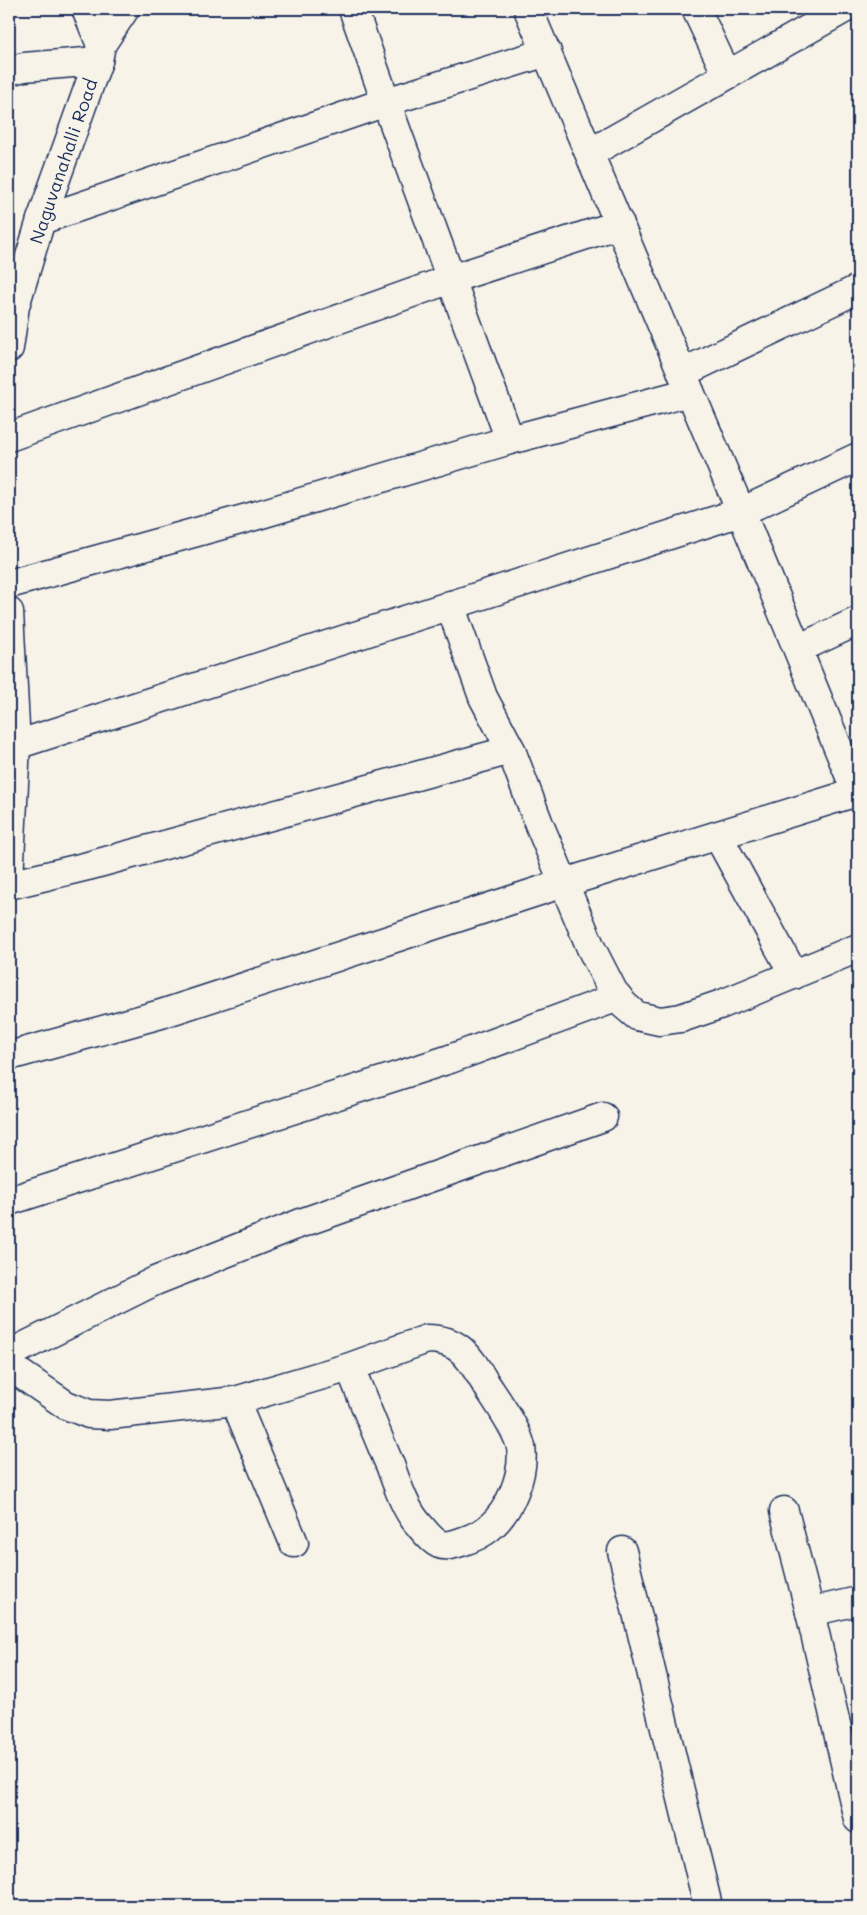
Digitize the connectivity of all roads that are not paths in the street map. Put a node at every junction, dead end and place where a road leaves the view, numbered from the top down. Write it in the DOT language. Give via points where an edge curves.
graph roads {
  1 [pos="86,9"];
  2 [pos="125,9"];
  3 [pos="354,9"];
  4 [pos="528,9"];
  5 [pos="696,9"];
  6 [pos="844,9"];
  7 [pos="853,9"];
  8 [pos="858,20"];
  9 [pos="547,52"];
  10 [pos="100,53"];
  11 [pos="9,71"];
  12 [pos="727,75"];
  13 [pos="386,102"];
  14 [pos="590,153"];
  15 [pos="41,220"];
  16 [pos="620,224"];
  17 [pos="451,279"];
  18 [pos="858,289"];
  19 [pos="12,306"];
  20 [pos="9,348"];
  21 [pos="686,383"];
  22 [pos="9,437"];
  23 [pos="510,440"];
  24 [pos="858,457"];
  25 [pos="741,512"];
  26 [pos="9,584"];
  27 [pos="450,605"];
  28 [pos="9,612"];
  29 [pos="858,621"];
  30 [pos="798,649"];
  31 [pos="16,745"];
  32 [pos="511,750"];
  33 [pos="11,794"];
  34 [pos="858,794"];
  35 [pos="718,836"];
  36 [pos="9,878"];
  37 [pos="9,884"];
  38 [pos="564,884"];
  39 [pos="858,948"];
  40 [pos="794,975"];
  41 [pos="618,997"];
  42 [pos="9,1056"];
  43 [pos="602,1117"];
  44 [pos="9,1201"];
  45 [pos="9,1354"];
  46 [pos="9,1366"];
  47 [pos="350,1367"];
  48 [pos="235,1401"];
  49 [pos="784,1511"];
  50 [pos="294,1543"];
  51 [pos="622,1551"];
  52 [pos="858,1601"];
  53 [pos="810,1612"];
  54 [pos="858,1819"];
  55 [pos="708,1906"];
  1 -- 10 [label="street"];
  2 -- 10 [label="street, Naguvanahalli Road"];
  3 -- 13 [label="street"];
  4 -- 9 [label="street"];
  5 -- 12 [label="street"];
  6 -- 12 [label="street"];
  7 -- 8 [label="street"];
  9 -- 13 [label="street"];
  9 -- 14 [label="street"];
  10 -- 11 [label="street"];
  10 -- 15 [label="street, Naguvanahalli Road"];
  12 -- 14 [label="street"];
  13 -- 15 [label="street"];
  13 -- 17 [label="street"];
  14 -- 16 [label="street"];
  15 -- 19 [label="street, Naguvanahalli Road"];
  16 -- 17 [label="street"];
  16 -- 21 [label="street"];
  17 -- 22 [label="street"];
  17 -- 23 [label="street"];
  18 -- 21 [label="street"];
  19 -- 20 [label="street, Naguvanahalli Road"];
  21 -- 23 [label="street"];
  21 -- 25 [label="street"];
  23 -- 26 [label="street"];
  24 -- 25 [label="street"];
  25 -- 27 [label="street"];
  25 -- 30 [label="street"];
  27 -- 31 [label="street"];
  27 -- 32 [label="street" via="483,697"];
  28 -- 31 [label="street"];
  29 -- 30 [label="street"];
  30 -- 34 [label="street"];
  31 -- 33 [label="street"];
  32 -- 37 [label="street" via="88,866"];
  32 -- 38 [label="street"];
  33 -- 36 [label="street"];
  34 -- 35 [label="street"];
  35 -- 38 [label="street"];
  35 -- 40 [label="street"];
  38 -- 41 [label="street" via="591,948"];
  38 -- 42 [label="street" via="161,1014"];
  39 -- 40 [label="street"];
  40 -- 41 [label="street" via="722,1004 681,1018 660,1021 638,1016"];
  41 -- 44 [label="street" via="450,1059"];
  43 -- 45 [label="street" via="301,1223 155,1281"];
  46 -- 48 [label="street" via="66,1405 89,1414 110,1415"];
  47 -- 47 [label="street" via="404,1499 418,1525 441,1545 466,1540 488,1529 506,1509 513,1491 522,1462 520,1446 476,1367 462,1349 452,1342 427,1339"];
  47 -- 48 [label="street"];
  48 -- 50 [label="street"];
  49 -- 53 [label="street"];
  51 -- 55 [label="street"];
  52 -- 53 [label="street"];
  53 -- 54 [label="street"];
}
